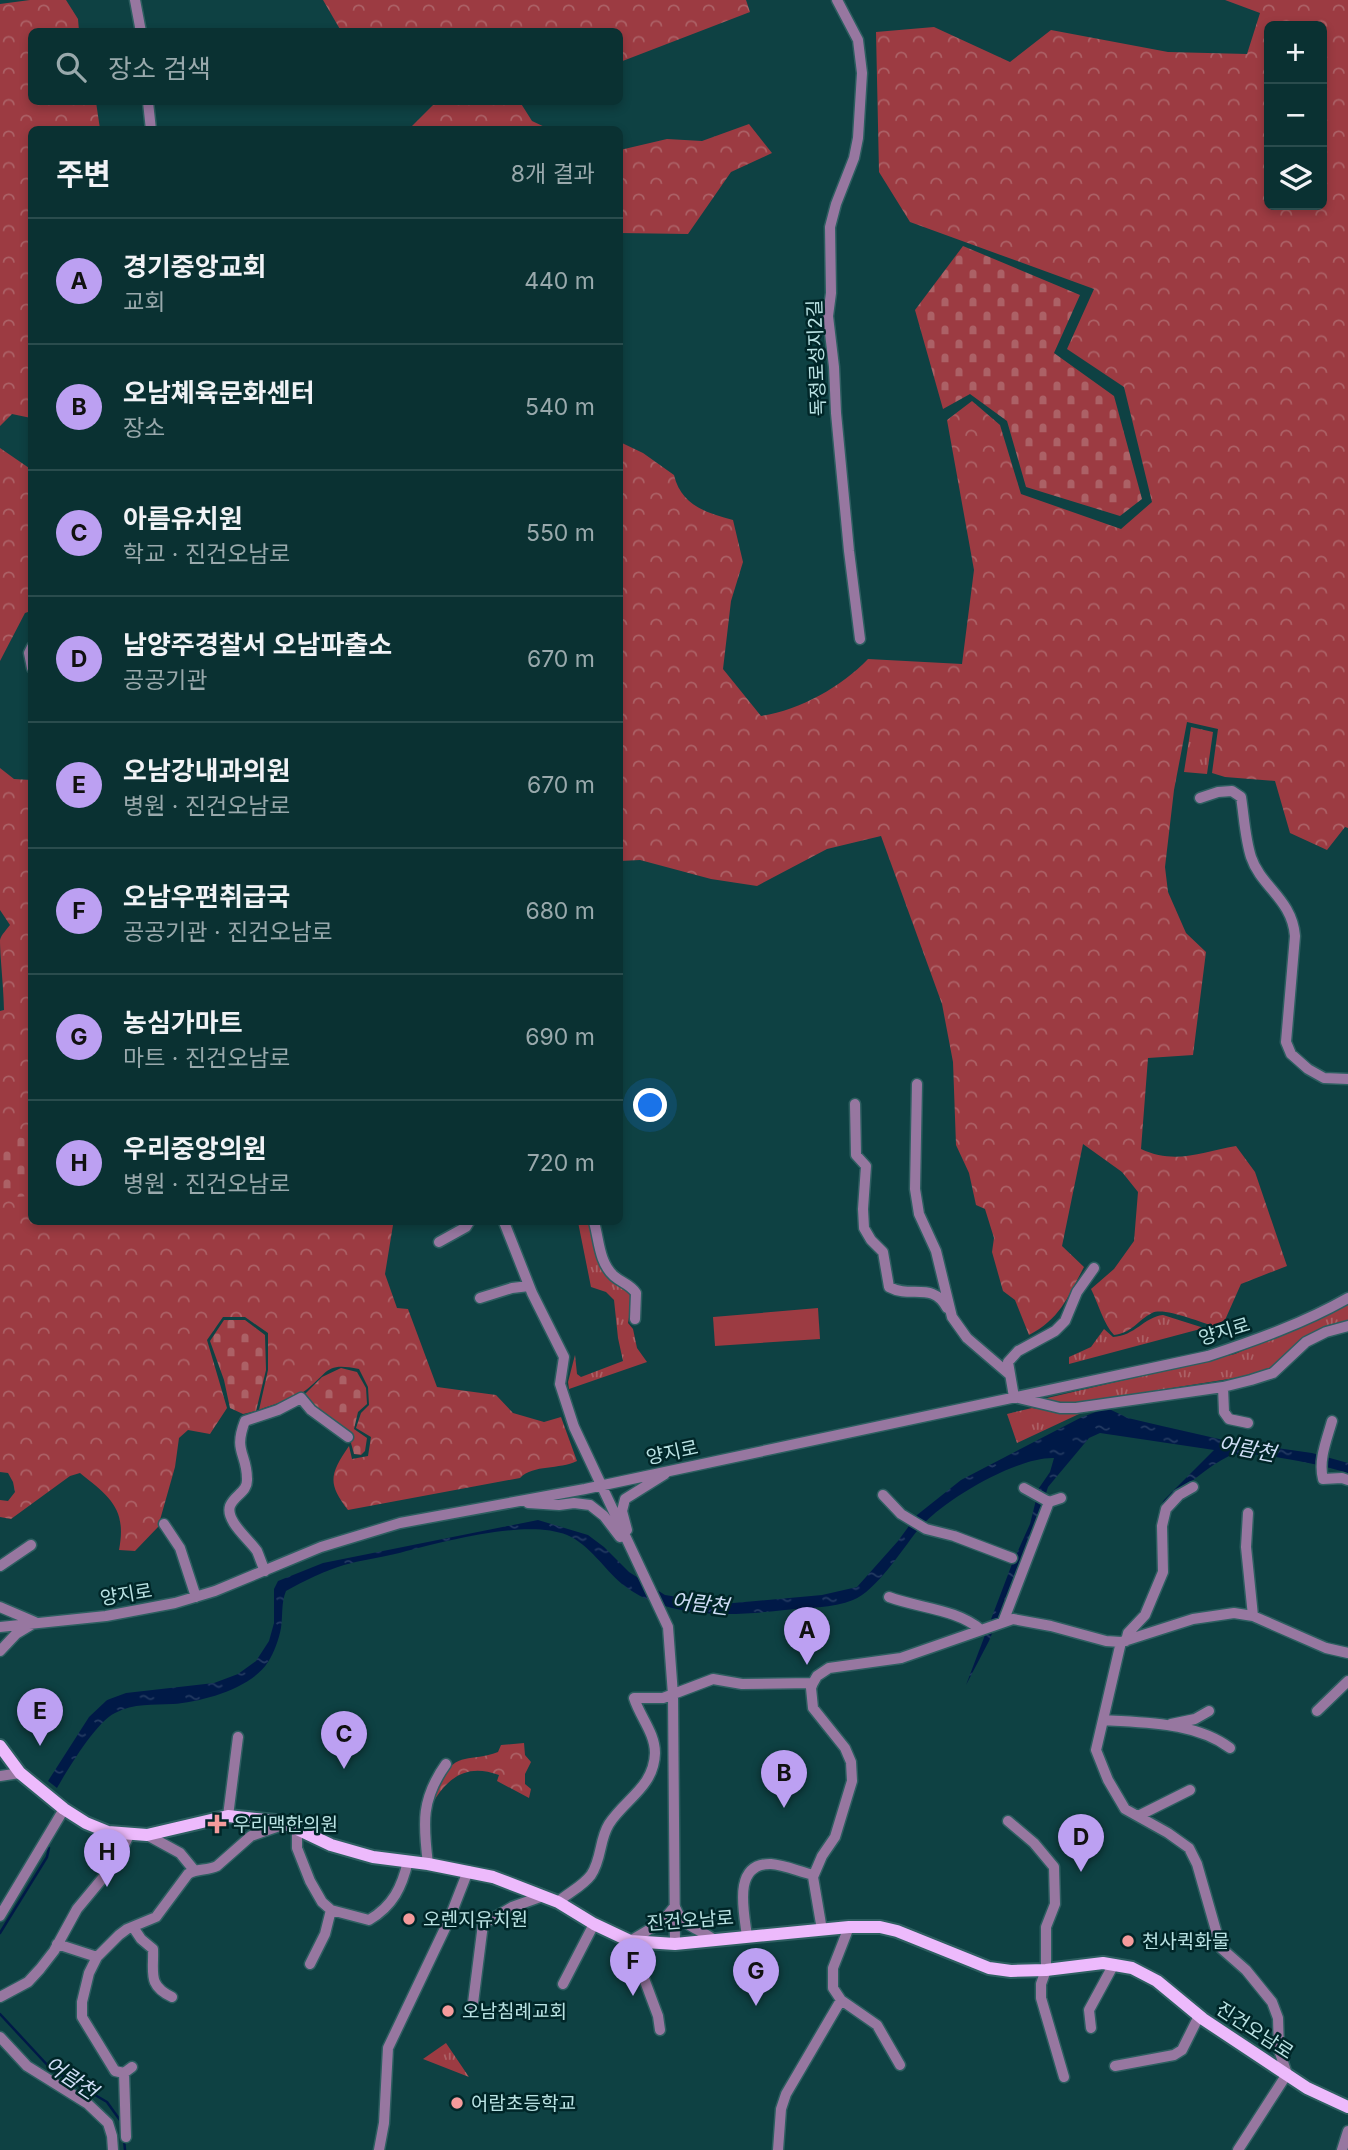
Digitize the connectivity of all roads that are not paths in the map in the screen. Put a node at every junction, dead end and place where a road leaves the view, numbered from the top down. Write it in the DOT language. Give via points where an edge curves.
graph roads {
  1 [pos="135,0"];
  2 [pos="837,0"];
  3 [pos="140,28"];
  4 [pos="148,105"];
  5 [pos="151,126"];
  6 [pos="860,639"];
  7 [pos="1200,798"];
  8 [pos="1348,1079"];
  9 [pos="916,1084"];
  10 [pos="855,1104"];
  11 [pos="467,1225"];
  12 [pos="505,1225"];
  13 [pos="595,1225"];
  14 [pos="439,1242"];
  15 [pos="1094,1268"];
  16 [pos="529,1286"];
  17 [pos="1348,1297"];
  18 [pos="480,1298"];
  19 [pos="952,1317"];
  20 [pos="635,1319"];
  21 [pos="1348,1326"];
  22 [pos="1009,1374"];
  23 [pos="1223,1387"];
  24 [pos="1014,1397"];
  25 [pos="1332,1421"];
  26 [pos="1248,1423"];
  27 [pos="348,1437"];
  28 [pos="671,1470"];
  29 [pos="1348,1480"];
  30 [pos="600,1485"];
  31 [pos="1193,1487"];
  32 [pos="1024,1488"];
  33 [pos="883,1495"];
  34 [pos="1061,1498"];
  35 [pos="515,1501"];
  36 [pos="1049,1502"];
  37 [pos="1248,1513"];
  38 [pos="164,1524"];
  39 [pos="30,1545"];
  40 [pos="635,1557"];
  41 [pos="1012,1558"];
  42 [pos="0,1566"];
  43 [pos="265,1572"];
  44 [pos="889,1597"];
  45 [pos="196,1598"];
  46 [pos="0,1607"];
  47 [pos="1253,1616"];
  48 [pos="1003,1622"];
  49 [pos="35,1623"];
  50 [pos="0,1627"];
  51 [pos="983,1629"];
  52 [pos="1124,1642"];
  53 [pos="0,1651"];
  54 [pos="1348,1653"];
  55 [pos="1348,1681"];
  56 [pos="813,1683"];
  57 [pos="673,1695"];
  58 [pos="1209,1711"];
  59 [pos="1317,1711"];
  60 [pos="1103,1720"];
  61 [pos="1167,1725"];
  62 [pos="238,1737"];
  63 [pos="0,1746"];
  64 [pos="1230,1748"];
  65 [pos="446,1763"];
  66 [pos="20,1773"];
  67 [pos="0,1776"];
  68 [pos="1190,1790"];
  69 [pos="64,1809"];
  70 [pos="228,1816"];
  71 [pos="1138,1816"];
  72 [pos="1008,1821"];
  73 [pos="291,1826"];
  74 [pos="129,1835"];
  75 [pos="147,1835"];
  76 [pos="408,1861"];
  77 [pos="428,1864"];
  78 [pos="194,1870"];
  79 [pos="468,1871"];
  80 [pos="814,1875"];
  81 [pos="543,1896"];
  82 [pos="558,1902"];
  83 [pos="675,1906"];
  84 [pos="331,1910"];
  85 [pos="0,1916"];
  86 [pos="594,1924"];
  87 [pos="133,1927"];
  88 [pos="849,1927"];
  89 [pos="821,1930"];
  90 [pos="747,1936"];
  91 [pos="713,1939"];
  92 [pos="630,1941"];
  93 [pos="57,1944"];
  94 [pos="675,1944"];
  95 [pos="97,1957"];
  96 [pos="310,1964"];
  97 [pos="1114,1964"];
  98 [pos="1046,1970"];
  99 [pos="563,1984"];
  100 [pos="0,1997"];
  101 [pos="173,1997"];
  102 [pos="841,2000"];
  103 [pos="472,2011"];
  104 [pos="1199,2016"];
  105 [pos="1091,2028"];
  106 [pos="660,2030"];
  107 [pos="0,2037"];
  108 [pos="900,2065"];
  109 [pos="1115,2066"];
  110 [pos="1287,2074"];
  111 [pos="1064,2077"];
  112 [pos="1348,2107"];
  113 [pos="1348,2132"];
  114 [pos="126,2137"];
  115 [pos="113,2150"];
  116 [pos="379,2150"];
  117 [pos="778,2150"];
  118 [pos="1238,2150"];
  119 [pos="1342,2150"];
  1 -- 3 [label="street"];
  2 -- 6 [label="street, 독정로성지2길" via="858,40 862,73 856,148 830,227 828,316"];
  4 -- 5 [label="street"];
  7 -- 8 [label="street" via="1233,791 1241,797 1251,857 1294,920 1286,1042 1291,1054 1324,1078"];
  9 -- 19 [label="street" via="915,1189"];
  10 -- 19 [label="street" via="856,1155 866,1166 864,1228 883,1252 889,1287 898,1292 932,1292 942,1298"];
  11 -- 14 [label="street"];
  12 -- 16 [label="street"];
  13 -- 20 [label="street" via="606,1265 636,1293"];
  15 -- 22 [label="street" via="1065,1321 1018,1351 1008,1362"];
  16 -- 18 [label="street"];
  16 -- 30 [label="street" via="564,1357 560,1384"];
  17 -- 24 [label="street, 양지로" via="1303,1321 1208,1356"];
  19 -- 22 [label="street" via="967,1338"];
  21 -- 23 [label="street" via="1306,1342 1273,1373"];
  22 -- 24 [label="street"];
  23 -- 24 [label="street" via="1076,1408"];
  23 -- 26 [label="street" via="1224,1412 1229,1419"];
  24 -- 28 [label="street, 양지로"];
  25 -- 29 [label="street" via="1323,1451 1323,1479"];
  27 -- 43 [label="street" via="301,1398 245,1421 239,1447 247,1484 230,1506 230,1513 239,1532 256,1549"];
  28 -- 30 [label="street, 양지로"];
  28 -- 40 [label="street" via="623,1503"];
  30 -- 35 [label="street, 양지로"];
  30 -- 40 [label="street"];
  31 -- 52 [label="street" via="1166,1509 1163,1572 1145,1615"];
  32 -- 36 [label="street"];
  33 -- 41 [label="street" via="926,1529"];
  34 -- 36 [label="street"];
  35 -- 40 [label="street" via="590,1504"];
  35 -- 43 [label="street, 양지로" via="369,1531"];
  36 -- 48 [label="street"];
  37 -- 47 [label="street" via="1246,1547"];
  38 -- 45 [label="street" via="180,1548"];
  39 -- 42 [label="street"];
  40 -- 57 [label="street" via="668,1627"];
  43 -- 45 [label="street, 양지로"];
  44 -- 51 [label="street"];
  45 -- 49 [label="street, 양지로" via="119,1614"];
  46 -- 49 [label="street"];
  47 -- 52 [label="street" via="1234,1613 1193,1619"];
  47 -- 54 [label="street"];
  48 -- 51 [label="street"];
  48 -- 52 [label="street" via="1024,1620"];
  49 -- 50 [label="street, 양지로"];
  49 -- 53 [label="street"];
  51 -- 56 [label="street" via="901,1658 829,1668"];
  52 -- 60 [label="street"];
  55 -- 59 [label="street"];
  56 -- 57 [label="street" via="741,1684 713,1679"];
  56 -- 80 [label="street" via="813,1708 845,1748 852,1781 835,1836"];
  57 -- 82 [label="street" via="634,1698 651,1732 652,1770 642,1789 610,1823 591,1874"];
  57 -- 83 [label="street"];
  58 -- 61 [label="street"];
  60 -- 61 [label="street"];
  60 -- 71 [label="street" via="1096,1750 1125,1809"];
  61 -- 64 [label="street" via="1219,1740"];
  62 -- 70 [label="street"];
  63 -- 66 [label="main road, 진건오남로"];
  65 -- 77 [label="street" via="430,1787 426,1805"];
  66 -- 67 [label="street"];
  66 -- 69 [label="main road, 진건오남로"];
  68 -- 71 [label="street"];
  69 -- 74 [label="main road, 진건오남로" via="96,1828"];
  69 -- 85 [label="street"];
  70 -- 73 [label="main road, 진건오남로"];
  70 -- 75 [label="main road, 진건오남로"];
  71 -- 110 [label="street" via="1189,1848 1221,1948 1272,2002"];
  72 -- 98 [label="street" via="1054,1867 1055,1904 1046,1927"];
  73 -- 76 [label="main road, 진건오남로" via="331,1845"];
  73 -- 78 [label="street" via="251,1836 211,1869"];
  73 -- 84 [label="street" via="310,1881"];
  74 -- 75 [label="main road, 진건오남로"];
  74 -- 93 [label="street" via="116,1862 77,1909"];
  75 -- 78 [label="street" via="180,1853"];
  76 -- 77 [label="main road, 진건오남로"];
  76 -- 84 [label="street" via="402,1886 382,1913 369,1920"];
  77 -- 79 [label="main road, 진건오남로"];
  78 -- 87 [label="street" via="156,1917"];
  79 -- 81 [label="main road, 진건오남로"];
  79 -- 116 [label="street" via="388,2048"];
  80 -- 89 [label="street"];
  80 -- 90 [label="street" via="768,1864 751,1872 743,1882"];
  81 -- 82 [label="main road, 진건오남로"];
  81 -- 103 [label="street" via="483,1924"];
  82 -- 86 [label="main road, 진건오남로"];
  83 -- 91 [label="street" via="685,1923"];
  83 -- 92 [label="street" via="662,1923"];
  83 -- 94 [label="street"];
  84 -- 96 [label="street"];
  86 -- 92 [label="main road, 진건오남로"];
  86 -- 99 [label="street"];
  87 -- 95 [label="street"];
  87 -- 101 [label="street" via="153,1949 153,1980 159,1991"];
  88 -- 89 [label="main road, 진건오남로"];
  88 -- 98 [label="main road, 진건오남로" via="897,1930 989,1968"];
  88 -- 102 [label="street" via="833,1968 833,1988"];
  89 -- 90 [label="main road, 진건오남로"];
  90 -- 91 [label="main road, 진건오남로"];
  91 -- 94 [label="main road, 진건오남로"];
  92 -- 94 [label="main road, 진건오남로"];
  92 -- 106 [label="street"];
  93 -- 95 [label="street"];
  93 -- 100 [label="street" via="29,1982"];
  95 -- 114 [label="street" via="82,2002 82,2017 116,2071 128,2070"];
  97 -- 98 [label="main road, 진건오남로"];
  97 -- 104 [label="main road, 진건오남로" via="1145,1973"];
  97 -- 105 [label="street" via="1089,2010"];
  98 -- 111 [label="street" via="1041,1998"];
  102 -- 108 [label="street" via="877,2025"];
  102 -- 117 [label="street" via="786,2094"];
  104 -- 109 [label="street" via="1182,2050 1174,2055"];
  104 -- 110 [label="main road, 진건오남로"];
  107 -- 115 [label="street" via="27,2066 88,2104 108,2123"];
  110 -- 112 [label="main road, 진건오남로"];
  110 -- 118 [label="street"];
  113 -- 119 [label="street"];
}
